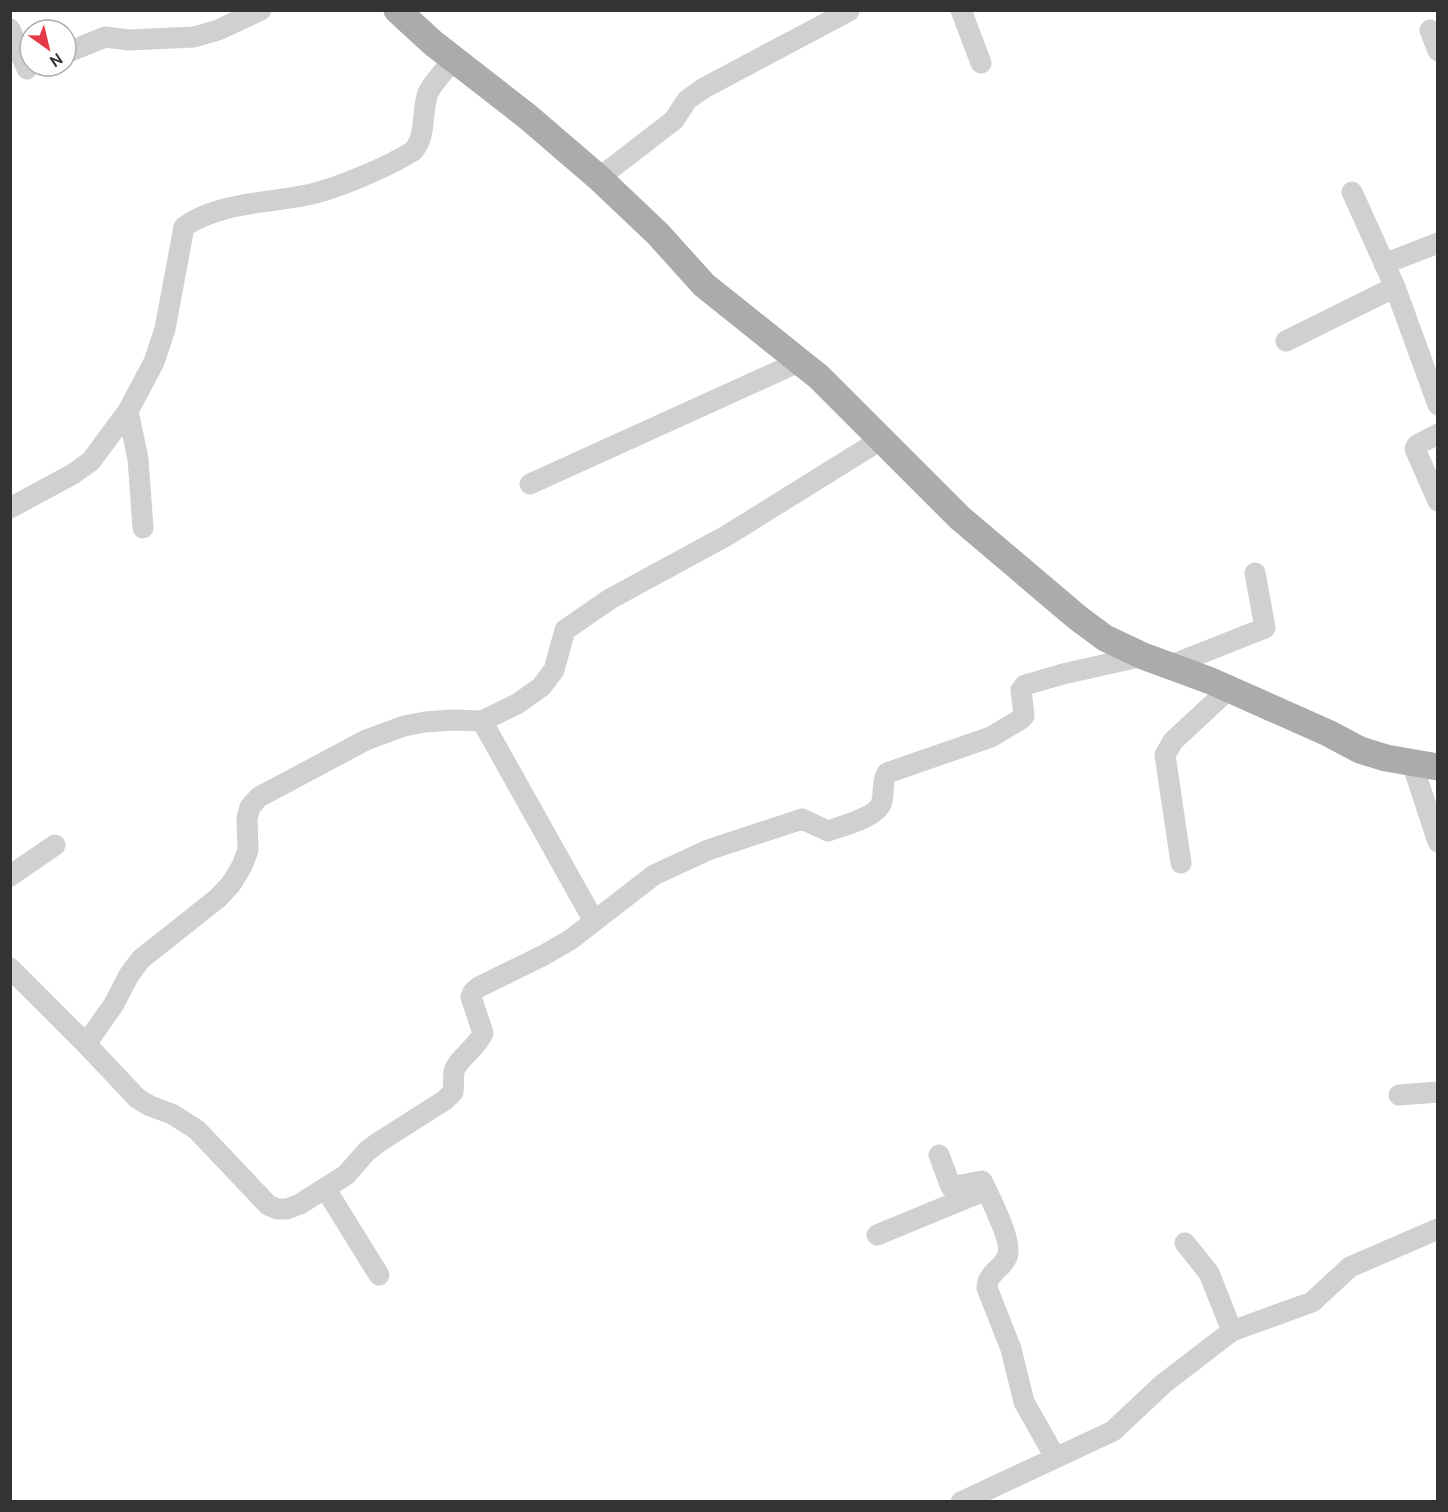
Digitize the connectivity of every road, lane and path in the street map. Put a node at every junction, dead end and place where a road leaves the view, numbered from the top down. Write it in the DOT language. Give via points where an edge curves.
graph roads {
  1 [pos="261,10"];
  2 [pos="397,10"];
  3 [pos="961,10"];
  4 [pos="849,11"];
  5 [pos="10,29"];
  6 [pos="1430,30"];
  7 [pos="78,48"];
  8 [pos="1437,51"];
  9 [pos="18,53"];
  10 [pos="454,60"];
  11 [pos="981,63"];
  12 [pos="599,178"];
  13 [pos="1352,192"];
  14 [pos="1437,243"];
  15 [pos="1384,264"];
  16 [pos="1395,286"];
  17 [pos="1286,342"];
  18 [pos="801,361"];
  19 [pos="1437,405"];
  20 [pos="128,411"];
  21 [pos="1437,434"];
  22 [pos="882,440"];
  23 [pos="530,484"];
  24 [pos="1437,501"];
  25 [pos="10,508"];
  26 [pos="143,528"];
  27 [pos="1255,573"];
  28 [pos="1143,656"];
  29 [pos="1169,666"];
  30 [pos="1228,689"];
  31 [pos="482,722"];
  32 [pos="1425,765"];
  33 [pos="1437,842"];
  34 [pos="55,845"];
  35 [pos="1181,863"];
  36 [pos="10,876"];
  37 [pos="594,921"];
  38 [pos="10,968"];
  39 [pos="86,1044"];
  40 [pos="1437,1092"];
  41 [pos="1399,1095"];
  42 [pos="939,1155"];
  43 [pos="325,1188"];
  44 [pos="986,1190"];
  45 [pos="1437,1229"];
  46 [pos="877,1235"];
  47 [pos="1185,1243"];
  48 [pos="379,1275"];
  49 [pos="1232,1331"];
  50 [pos="1055,1457"];
  51 [pos="970,1500"];
  1 -- 7 [label="street" via="194,37 105,37"];
  2 -- 10 [label="main road"];
  3 -- 11 [label="street"];
  4 -- 12 [label="street" via="687,100 674,120"];
  5 -- 9 [label="street"];
  6 -- 8 [label="street"];
  10 -- 12 [label="main road"];
  10 -- 20 [label="street" via="429,93 421,139 413,152 330,188 212,213 184,227 165,329 154,362"];
  12 -- 18 [label="main road" via="713,293"];
  13 -- 15 [label="street"];
  14 -- 15 [label="street"];
  15 -- 16 [label="street"];
  16 -- 17 [label="street"];
  16 -- 19 [label="street"];
  18 -- 22 [label="main road"];
  18 -- 23 [label="street"];
  20 -- 25 [label="street" via="91,461"];
  20 -- 26 [label="street" via="138,459"];
  21 -- 24 [label="street" via="1415,449"];
  22 -- 28 [label="main road" via="960,518 1054,599 1105,638"];
  22 -- 31 [label="street" via="565,630 554,670 541,687"];
  27 -- 29 [label="street" via="1265,628"];
  28 -- 29 [label="main road"];
  28 -- 37 [label="street" via="1025,685 1021,690 1021,719 992,737 887,773 882,804 870,815 828,831 802,819 708,850 654,875"];
  29 -- 30 [label="main road"];
  30 -- 32 [label="main road" via="1360,750"];
  30 -- 35 [label="street" via="1173,741 1165,755"];
  31 -- 37 [label="street"];
  31 -- 39 [label="street" via="453,720 404,726 366,740 259,797 247,818 248,850 231,884 141,959"];
  32 -- 33 [label="street"];
  34 -- 36 [label="street"];
  37 -- 43 [label="street" via="544,956 473,992 471,997 483,1033 454,1071 453,1092 379,1142"];
  38 -- 39 [label="street"];
  39 -- 43 [label="street" via="137,1098 197,1130 268,1205 287,1209"];
  40 -- 41 [label="street"];
  42 -- 44 [label="street" via="951,1187 981,1181"];
  43 -- 48 [label="street"];
  44 -- 46 [label="street"];
  44 -- 50 [label="street" via="1009,1250 987,1281 987,1288 1011,1349 1024,1402"];
  45 -- 49 [label="street" via="1350,1267 1312,1302"];
  47 -- 49 [label="street" via="1209,1273"];
  49 -- 50 [label="street" via="1163,1384 1113,1431"];
  50 -- 51 [label="street"];
}
